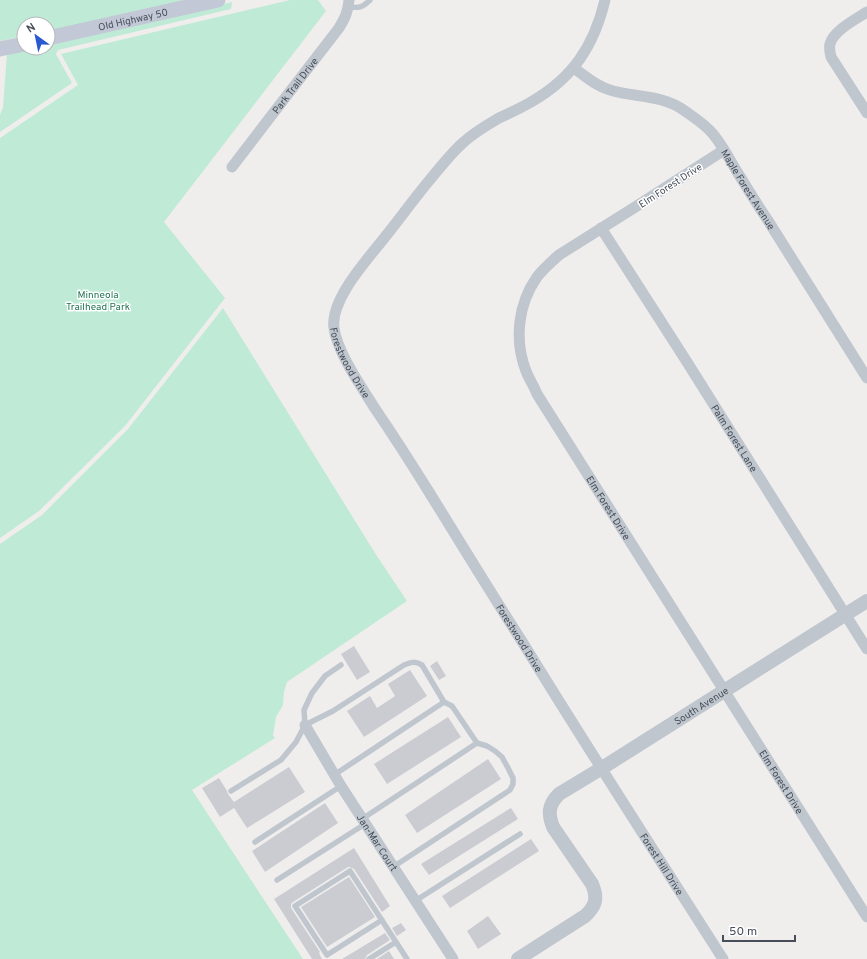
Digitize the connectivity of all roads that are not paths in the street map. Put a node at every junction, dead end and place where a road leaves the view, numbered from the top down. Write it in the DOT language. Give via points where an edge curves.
graph roads {
  1 [pos="218,0"];
  2 [pos="370,0"];
  3 [pos="605,0"];
  4 [pos="349,4"];
  5 [pos="867,12"];
  6 [pos="56,36"];
  7 [pos="16,46"];
  8 [pos="0,49"];
  9 [pos="574,68"];
  10 [pos="867,113"];
  11 [pos="724,150"];
  12 [pos="232,168"];
  13 [pos="601,228"];
  14 [pos="867,378"];
  15 [pos="867,601"];
  16 [pos="846,614"];
  17 [pos="867,649"];
  18 [pos="341,665"];
  19 [pos="724,690"];
  20 [pos="444,702"];
  21 [pos="305,725"];
  22 [pos="477,743"];
  23 [pos="602,768"];
  24 [pos="334,775"];
  25 [pos="341,786"];
  26 [pos="231,792"];
  27 [pos="363,821"];
  28 [pos="520,834"];
  29 [pos="255,842"];
  30 [pos="393,867"];
  31 [pos="277,880"];
  32 [pos="415,901"];
  33 [pos="867,918"];
  34 [pos="382,920"];
  35 [pos="396,942"];
  36 [pos="369,959"];
  37 [pos="407,959"];
  38 [pos="453,959"];
  39 [pos="518,959"];
  40 [pos="723,959"];
  1 -- 6 [label="main road, Old Highway 50"];
  2 -- 4 [label="lane" via="358,8"];
  3 -- 9 [label="street, Forestwood Drive" via="595,32"];
  4 -- 12 [label="street, Park Trail Drive" via="346,17 339,28"];
  5 -- 10 [label="street" via="838,32 830,44 831,57"];
  7 -- 8 [label="main road"];
  9 -- 11 [label="street, Maple Forest Avenue" via="610,90 671,102 704,124"];
  9 -- 23 [label="street, Forestwood Drive" via="550,90 475,133 445,162 341,297 336,307 334,329 343,355 360,385"];
  11 -- 13 [label="street, Elm Forest Drive"];
  11 -- 14 [label="street, Maple Forest Avenue"];
  13 -- 16 [label="street, Palm Forest Lane"];
  13 -- 19 [label="street, Elm Forest Drive" via="559,255 537,277 523,306 519,337 521,353 537,394"];
  15 -- 16 [label="street, South Avenue"];
  16 -- 17 [label="street, Palm Forest Lane"];
  16 -- 19 [label="street, South Avenue"];
  18 -- 21 [label="lane" via="324,676 312,693 304,710"];
  19 -- 23 [label="street, South Avenue"];
  19 -- 33 [label="street, Elm Forest Drive"];
  20 -- 21 [label="lane" via="422,666 411,662 333,711"];
  20 -- 22 [label="lane" via="452,706"];
  20 -- 24 [label="lane"];
  21 -- 24 [label="street, Jan-Mar Court"];
  21 -- 26 [label="lane" via="296,742 281,760"];
  22 -- 27 [label="lane"];
  22 -- 30 [label="lane" via="495,750 502,757 513,778 510,790"];
  23 -- 39 [label="street, South Avenue" via="558,794 549,812 553,827 596,891 594,905 585,916"];
  23 -- 40 [label="street, Forest Hill Drive"];
  24 -- 25 [label="street, Jan-Mar Court"];
  25 -- 27 [label="street, Jan-Mar Court"];
  25 -- 29 [label="lane"];
  27 -- 30 [label="street, Jan-Mar Court"];
  27 -- 31 [label="lane"];
  28 -- 32 [label="lane"];
  30 -- 32 [label="street, Jan-Mar Court"];
  32 -- 38 [label="street, Jan-Mar Court"];
  34 -- 34 [label="lane" via="327,955 295,906 350,871"];
  34 -- 35 [label="lane"];
  35 -- 36 [label="lane"];
  35 -- 37 [label="lane"];
}
